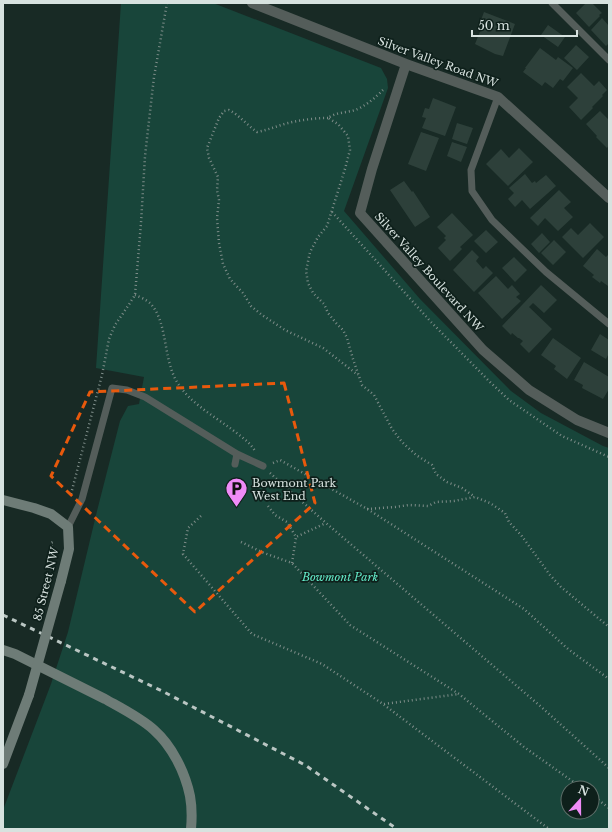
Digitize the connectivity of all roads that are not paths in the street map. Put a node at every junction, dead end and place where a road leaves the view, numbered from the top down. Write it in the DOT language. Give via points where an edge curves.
graph roads {
  1 [pos="252,3"];
  2 [pos="552,3"];
  3 [pos="609,60"];
  4 [pos="406,64"];
  5 [pos="498,97"];
  6 [pos="609,198"];
  7 [pos="609,324"];
  8 [pos="609,434"];
  9 [pos="237,454"];
  10 [pos="235,464"];
  11 [pos="263,466"];
  12 [pos="3,500"];
  13 [pos="68,527"];
  14 [pos="3,650"];
  15 [pos="7,744"];
  16 [pos="3,764"];
  17 [pos="191,829"];
  1 -- 4 [label="street, Silver Valley Road NW"];
  2 -- 3 [label="lane"];
  4 -- 5 [label="street, Silver Valley Road NW"];
  4 -- 8 [label="street, Silver Valley Boulevard NW" via="360,213 478,344 528,390 577,420"];
  5 -- 6 [label="street, Silver Valley Road NW"];
  5 -- 7 [label="lane" via="471,170 472,190 492,220 546,272"];
  9 -- 10 [label="lane"];
  9 -- 11 [label="lane"];
  9 -- 13 [label="lane, 85 Street NW" via="145,397 127,390 112,388 82,499"];
  12 -- 13 [label="street" via="51,514"];
  13 -- 15 [label="street, 85 Street NW, bridge" via="69,549 29,695"];
  14 -- 17 [label="street" via="130,712 154,729 168,744 185,778 190,796"];
  15 -- 16 [label="street, 85 Street NW"];
}
